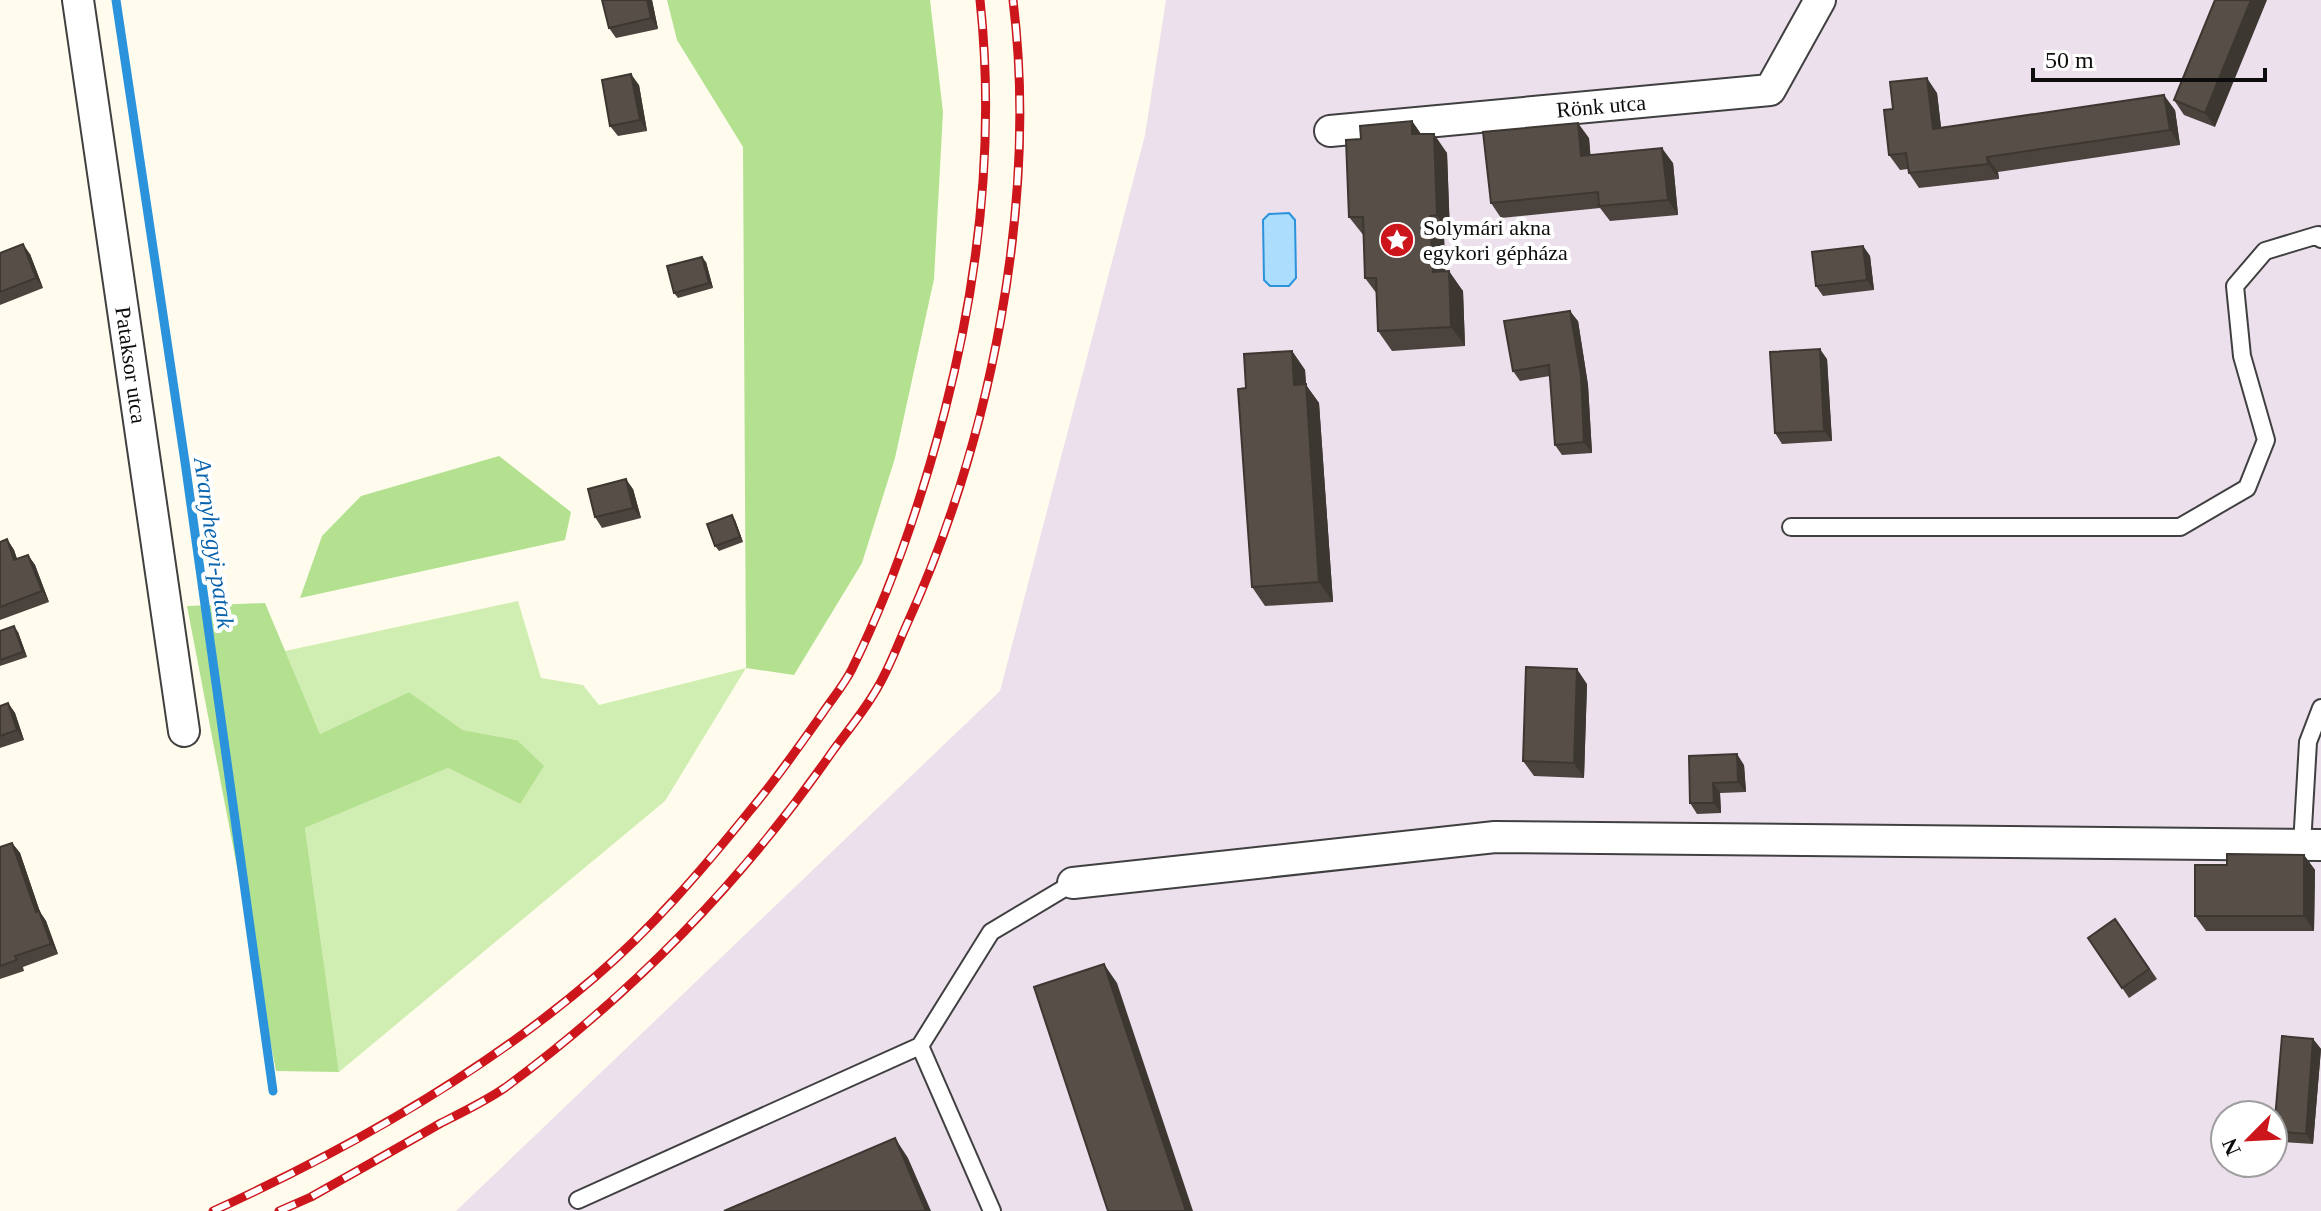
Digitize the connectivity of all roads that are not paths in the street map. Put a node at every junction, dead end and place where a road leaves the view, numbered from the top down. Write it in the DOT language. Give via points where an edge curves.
graph roads {
  1 [pos="78,0"];
  2 [pos="1820,0"];
  3 [pos="1330,131"];
  4 [pos="2321,239"];
  5 [pos="1791,527"];
  6 [pos="2321,708"];
  7 [pos="184,731"];
  8 [pos="2312,845"];
  9 [pos="1073,883"];
  10 [pos="920,1046"];
  11 [pos="578,1200"];
  12 [pos="992,1211"];
  1 -- 7 [label="street, Pataksor utca"];
  2 -- 3 [label="street, Rönk utca" via="1770,90"];
  4 -- 5 [label="lane" via="2318,235 2265,251 2235,286 2242,356 2266,440 2247,488 2180,527"];
  6 -- 8 [label="lane" via="2308,742"];
  8 -- 9 [label="street" via="1495,837"];
  9 -- 10 [label="lane" via="991,932"];
  10 -- 11 [label="lane"];
  10 -- 12 [label="lane"];
}
